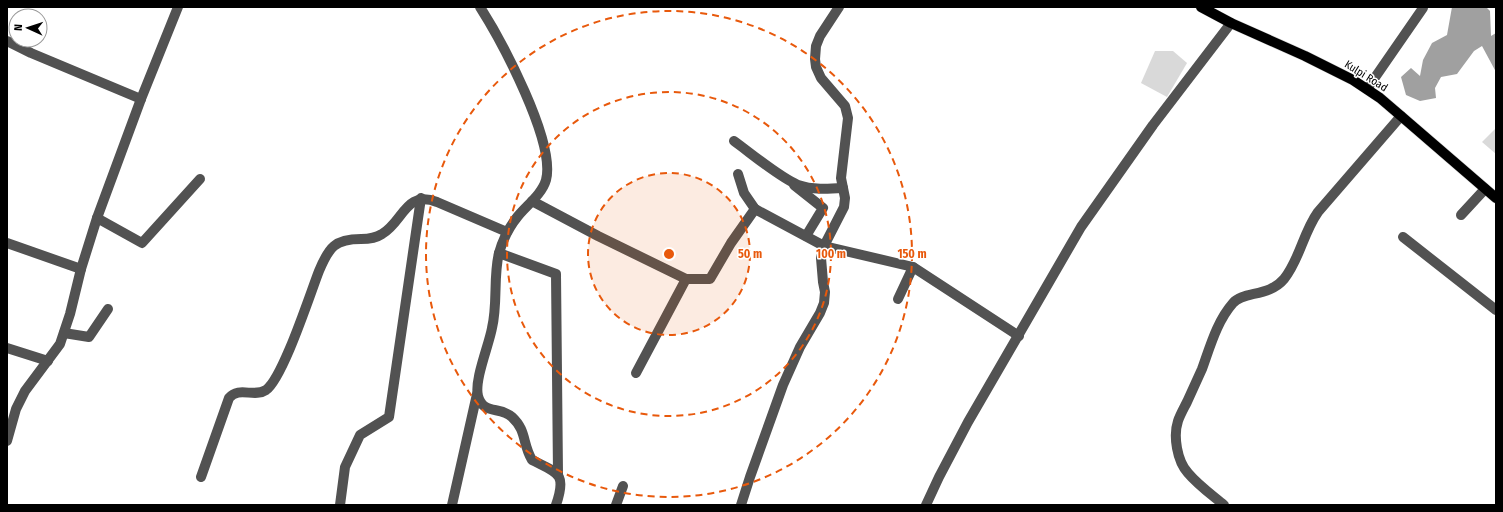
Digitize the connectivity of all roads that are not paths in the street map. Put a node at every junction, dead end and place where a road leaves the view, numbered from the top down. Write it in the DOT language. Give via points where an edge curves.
graph roads {
  1 [pos="178,7"];
  2 [pos="480,7"];
  3 [pos="839,7"];
  4 [pos="1201,7"];
  5 [pos="1423,8"];
  6 [pos="1231,23"];
  7 [pos="7,41"];
  8 [pos="1367,89"];
  9 [pos="141,99"];
  10 [pos="1401,116"];
  11 [pos="734,141"];
  12 [pos="738,174"];
  13 [pos="200,179"];
  14 [pos="787,179"];
  15 [pos="843,188"];
  16 [pos="1485,189"];
  17 [pos="421,198"];
  18 [pos="1496,198"];
  19 [pos="532,201"];
  20 [pos="755,209"];
  21 [pos="1461,215"];
  22 [pos="97,218"];
  23 [pos="506,232"];
  24 [pos="806,236"];
  25 [pos="1403,237"];
  26 [pos="7,243"];
  27 [pos="824,246"];
  28 [pos="499,253"];
  29 [pos="913,267"];
  30 [pos="81,269"];
  31 [pos="686,279"];
  32 [pos="898,299"];
  33 [pos="108,309"];
  34 [pos="1496,310"];
  35 [pos="64,333"];
  36 [pos="1019,336"];
  37 [pos="7,348"];
  38 [pos="48,361"];
  39 [pos="636,373"];
  40 [pos="477,394"];
  41 [pos="12,407"];
  42 [pos="7,441"];
  43 [pos="558,474"];
  44 [pos="201,477"];
  45 [pos="623,486"];
  46 [pos="340,505"];
  47 [pos="452,505"];
  48 [pos="556,505"];
  49 [pos="616,505"];
  50 [pos="741,505"];
  51 [pos="926,505"];
  52 [pos="1224,505"];
  1 -- 9 [label="street"];
  2 -- 19 [label="street" via="515,70 544,148 546,180"];
  3 -- 15 [label="street" via="820,36 815,59 821,78 845,106 848,118 841,178"];
  4 -- 6 [label="main road, Kulpi Road"];
  5 -- 8 [label="street"];
  6 -- 8 [label="main road, Kulpi Road" via="1330,68"];
  6 -- 36 [label="street" via="1153,125 1081,227"];
  7 -- 9 [label="street"];
  8 -- 10 [label="main road, Kulpi Road"];
  9 -- 22 [label="street"];
  10 -- 16 [label="main road, Kulpi Road"];
  10 -- 52 [label="street" via="1312,220 1284,279 1265,292 1239,298 1233,302 1218,329 1176,429 1178,454 1187,472"];
  11 -- 14 [label="street"];
  12 -- 20 [label="street" via="744,193"];
  13 -- 22 [label="street" via="142,243"];
  14 -- 15 [label="street" via="812,188"];
  14 -- 24 [label="street" via="823,208"];
  15 -- 27 [label="street" via="844,207"];
  16 -- 18 [label="main road, Kulpi Road"];
  16 -- 21 [label="street"];
  17 -- 23 [label="street" via="433,200"];
  17 -- 44 [label="street" via="411,204 381,235 344,240 331,248 319,271 279,373 266,390 259,393 232,394"];
  17 -- 46 [label="street" via="389,417 360,435 345,467"];
  19 -- 23 [label="street"];
  19 -- 31 [label="street"];
  20 -- 24 [label="street"];
  20 -- 31 [label="street" via="710,279"];
  22 -- 30 [label="street"];
  23 -- 28 [label="street"];
  24 -- 27 [label="street"];
  25 -- 34 [label="street"];
  26 -- 30 [label="street"];
  27 -- 29 [label="street"];
  27 -- 50 [label="street" via="821,258 824,303 783,385"];
  28 -- 40 [label="street" via="493,327"];
  28 -- 43 [label="street" via="556,274"];
  29 -- 32 [label="street"];
  29 -- 36 [label="street"];
  30 -- 35 [label="street"];
  31 -- 39 [label="street"];
  33 -- 35 [label="street" via="89,337"];
  35 -- 38 [label="street"];
  36 -- 51 [label="street" via="955,446"];
  37 -- 38 [label="street"];
  38 -- 41 [label="street"];
  40 -- 43 [label="street" via="485,407 511,416 522,429 532,460"];
  40 -- 47 [label="street"];
  41 -- 42 [label="street"];
  43 -- 48 [label="street" via="561,480"];
  45 -- 49 [label="street"];
}
